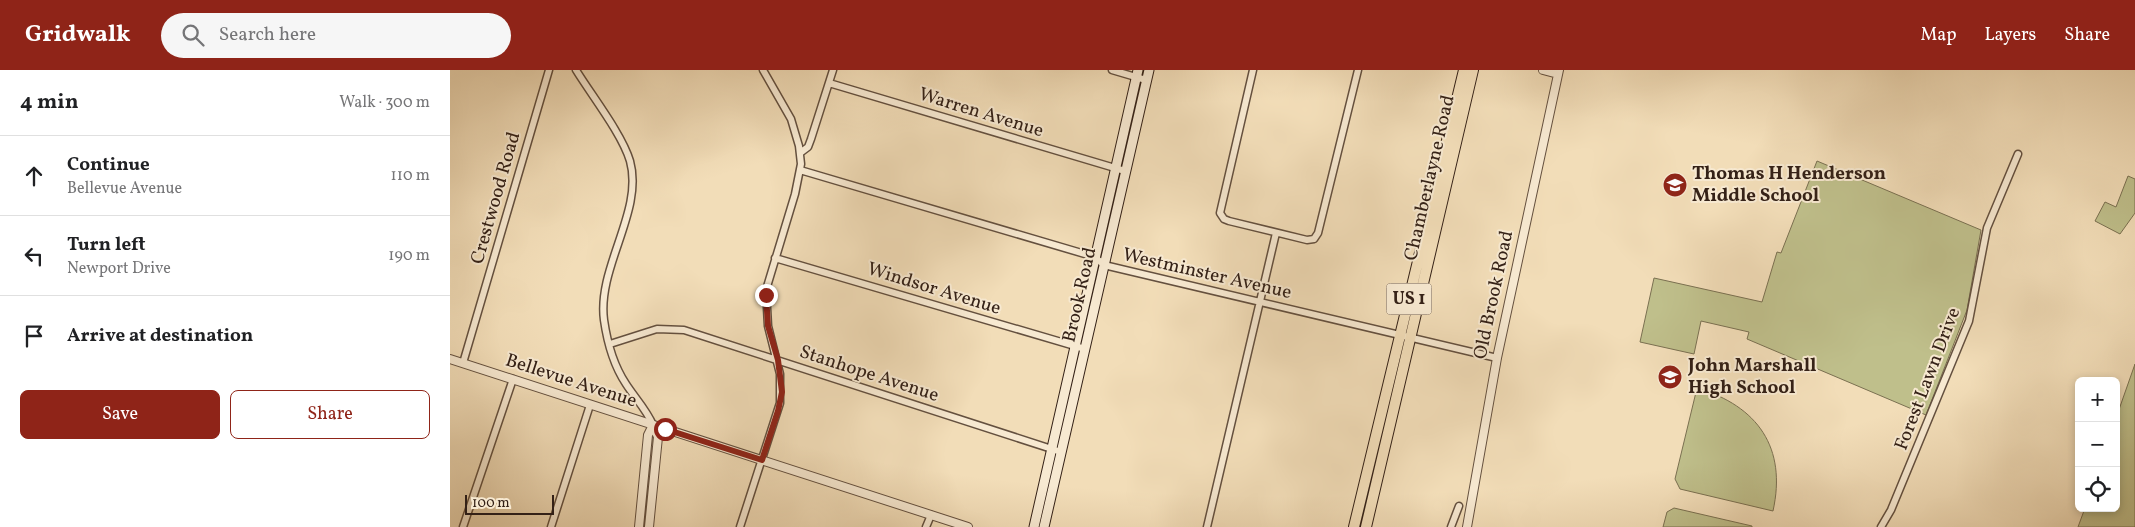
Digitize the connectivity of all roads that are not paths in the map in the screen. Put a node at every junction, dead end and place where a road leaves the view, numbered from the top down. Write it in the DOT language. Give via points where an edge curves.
graph roads {
  1 [pos="549,70"];
  2 [pos="576,70"];
  3 [pos="763,70"];
  4 [pos="833,70"];
  5 [pos="1112,70"];
  6 [pos="1148,70"];
  7 [pos="1253,70"];
  8 [pos="1358,70"];
  9 [pos="1464,70"];
  10 [pos="1473,70"];
  11 [pos="1542,70"];
  12 [pos="1559,72"];
  13 [pos="1137,74"];
  14 [pos="1146,80"];
  15 [pos="829,83"];
  16 [pos="800,153"];
  17 [pos="2018,154"];
  18 [pos="1115,168"];
  19 [pos="800,170"];
  20 [pos="1125,171"];
  21 [pos="1276,233"];
  22 [pos="1095,257"];
  23 [pos="775,258"];
  24 [pos="1104,265"];
  25 [pos="1260,302"];
  26 [pos="1405,337"];
  27 [pos="610,344"];
  28 [pos="1075,347"];
  29 [pos="1085,349"];
  30 [pos="1497,358"];
  31 [pos="450,359"];
  32 [pos="778,360"];
  33 [pos="463,363"];
  34 [pos="512,379"];
  35 [pos="590,405"];
  36 [pos="653,425"];
  37 [pos="1052,449"];
  38 [pos="1061,452"];
  39 [pos="762,460"];
  40 [pos="1459,506"];
  41 [pos="931,515"];
  42 [pos="462,527"];
  43 [pos="551,527"];
  44 [pos="639,527"];
  45 [pos="649,527"];
  46 [pos="740,527"];
  47 [pos="926,527"];
  48 [pos="968,527"];
  49 [pos="1034,527"];
  50 [pos="1044,527"];
  51 [pos="1207,527"];
  52 [pos="1354,527"];
  53 [pos="1366,527"];
  54 [pos="1451,527"];
  55 [pos="1467,527"];
  56 [pos="1881,527"];
  1 -- 33 [label="street, Crestwood Road"];
  2 -- 27 [label="street" via="623,145 632,174 630,199 603,294 604,321"];
  3 -- 16 [label="street" via="791,119"];
  4 -- 15 [label="street"];
  5 -- 13 [label="street"];
  6 -- 14 [label="main road, Brook Road"];
  7 -- 21 [label="street" via="1220,213 1228,221"];
  8 -- 21 [label="street" via="1318,233 1314,239 1307,240"];
  9 -- 26 [label="main road, US 1"];
  10 -- 26 [label="main road, Chamberlayne Road / US 1"];
  11 -- 12 [label="street"];
  12 -- 30 [label="street, Old Brook Road"];
  13 -- 14 [label="street"];
  13 -- 18 [label="main road, Brook Road"];
  14 -- 20 [label="main road, Brook Road"];
  15 -- 16 [label="street" via="810,143"];
  15 -- 18 [label="street, Warren Avenue"];
  16 -- 19 [label="street"];
  17 -- 56 [label="street, Forest Lawn Drive" via="1987,228 1969,321 1891,510"];
  18 -- 20 [label="street, Warren Avenue"];
  18 -- 22 [label="main road, Brook Road"];
  19 -- 22 [label="street, Westminster Avenue"];
  19 -- 23 [label="street"];
  20 -- 24 [label="main road, Brook Road"];
  21 -- 25 [label="street"];
  22 -- 24 [label="street, Westminster Avenue"];
  22 -- 28 [label="main road, Brook Road"];
  23 -- 28 [label="street, Windsor Avenue"];
  23 -- 32 [label="street" via="766,295 768,326"];
  24 -- 25 [label="street, Westminster Avenue"];
  24 -- 29 [label="main road, Brook Road"];
  25 -- 26 [label="street, Westminster Avenue"];
  25 -- 51 [label="street"];
  26 -- 30 [label="street, Westminster Avenue"];
  26 -- 52 [label="main road, US 1"];
  26 -- 53 [label="main road, Chamberlayne Road / US 1"];
  27 -- 32 [label="street, Stanhope Avenue" via="657,329 672,328"];
  27 -- 36 [label="street" via="622,378"];
  28 -- 29 [label="street, Windsor Avenue"];
  28 -- 37 [label="main road, Brook Road"];
  29 -- 38 [label="main road, Brook Road"];
  30 -- 55 [label="street, Old Brook Road"];
  31 -- 33 [label="street, Bellevue Avenue"];
  32 -- 37 [label="street, Stanhope Avenue"];
  32 -- 39 [label="street" via="781,398"];
  33 -- 34 [label="street, Bellevue Avenue"];
  34 -- 35 [label="street, Bellevue Avenue"];
  34 -- 42 [label="street"];
  35 -- 36 [label="street, Bellevue Avenue"];
  35 -- 43 [label="street"];
  36 -- 39 [label="street, Bellevue Avenue"];
  36 -- 44 [label="street" via="648,435"];
  36 -- 45 [label="street" via="658,437"];
  37 -- 38 [label="street, Stanhope Avenue"];
  37 -- 49 [label="main road, Brook Road"];
  38 -- 50 [label="main road, Brook Road"];
  39 -- 41 [label="street, Bellevue Avenue"];
  39 -- 46 [label="street"];
  40 -- 54 [label="street"];
  41 -- 47 [label="street"];
  41 -- 48 [label="street, Bellevue Avenue"];
}
